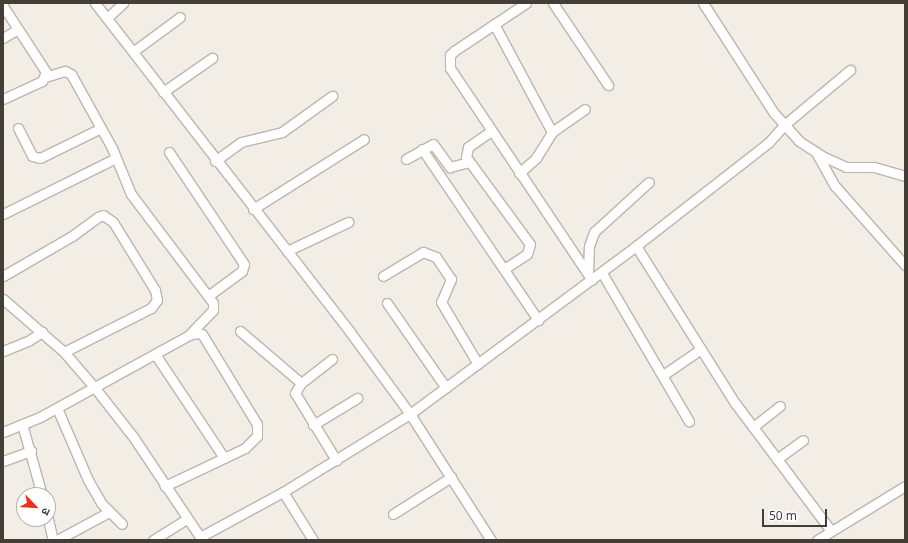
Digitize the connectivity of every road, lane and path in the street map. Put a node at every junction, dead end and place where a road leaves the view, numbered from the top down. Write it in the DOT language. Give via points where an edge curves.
graph roads {
  1 [pos="95,3"];
  2 [pos="123,3"];
  3 [pos="526,3"];
  4 [pos="552,3"];
  5 [pos="715,3"];
  6 [pos="3,6"];
  7 [pos="705,6"];
  8 [pos="180,17"];
  9 [pos="107,18"];
  10 [pos="494,24"];
  11 [pos="18,29"];
  12 [pos="3,38"];
  13 [pos="134,51"];
  14 [pos="212,58"];
  15 [pos="850,70"];
  16 [pos="45,77"];
  17 [pos="608,85"];
  18 [pos="163,92"];
  19 [pos="332,96"];
  20 [pos="3,99"];
  21 [pos="585,109"];
  22 [pos="784,125"];
  23 [pos="18,128"];
  24 [pos="101,128"];
  25 [pos="491,131"];
  26 [pos="552,132"];
  27 [pos="364,139"];
  28 [pos="422,149"];
  29 [pos="169,152"];
  30 [pos="817,152"];
  31 [pos="116,158"];
  32 [pos="406,159"];
  33 [pos="215,161"];
  34 [pos="469,162"];
  35 [pos="519,173"];
  36 [pos="903,178"];
  37 [pos="649,182"];
  38 [pos="253,210"];
  39 [pos="3,214"];
  40 [pos="348,222"];
  41 [pos="636,246"];
  42 [pos="287,251"];
  43 [pos="905,265"];
  44 [pos="504,269"];
  45 [pos="602,273"];
  46 [pos="3,276"];
  47 [pos="383,276"];
  48 [pos="590,276"];
  49 [pos="208,296"];
  50 [pos="3,299"];
  51 [pos="387,303"];
  52 [pos="538,320"];
  53 [pos="240,331"];
  54 [pos="42,332"];
  55 [pos="189,335"];
  56 [pos="701,349"];
  57 [pos="3,351"];
  58 [pos="64,352"];
  59 [pos="155,354"];
  60 [pos="332,359"];
  61 [pos="478,364"];
  62 [pos="662,375"];
  63 [pos="301,383"];
  64 [pos="95,388"];
  65 [pos="446,388"];
  66 [pos="357,398"];
  67 [pos="780,406"];
  68 [pos="57,408"];
  69 [pos="410,414"];
  70 [pos="689,421"];
  71 [pos="22,424"];
  72 [pos="314,425"];
  73 [pos="753,427"];
  74 [pos="3,432"];
  75 [pos="803,440"];
  76 [pos="31,451"];
  77 [pos="224,458"];
  78 [pos="777,459"];
  79 [pos="336,460"];
  80 [pos="3,461"];
  81 [pos="451,477"];
  82 [pos="165,486"];
  83 [pos="905,486"];
  84 [pos="40,487"];
  85 [pos="283,492"];
  86 [pos="109,512"];
  87 [pos="393,514"];
  88 [pos="187,519"];
  89 [pos="122,524"];
  90 [pos="50,527"];
  91 [pos="831,531"];
  92 [pos="201,538"];
  93 [pos="53,540"];
  94 [pos="57,540"];
  95 [pos="153,540"];
  96 [pos="313,540"];
  97 [pos="491,540"];
  98 [pos="817,540"];
  1 -- 9 [label="street"];
  2 -- 9 [label="street"];
  3 -- 10 [label="street"];
  4 -- 17 [label="street"];
  5 -- 7 [label="street"];
  6 -- 11 [label="street"];
  7 -- 22 [label="street"];
  8 -- 13 [label="street"];
  9 -- 13 [label="street"];
  10 -- 25 [label="street" via="454,51 449,61 450,68"];
  10 -- 26 [label="street"];
  11 -- 12 [label="street"];
  11 -- 16 [label="street" via="44,68"];
  13 -- 18 [label="street"];
  14 -- 18 [label="street"];
  15 -- 22 [label="street"];
  16 -- 20 [label="street"];
  16 -- 24 [label="street" via="64,71 71,74"];
  18 -- 33 [label="street"];
  19 -- 33 [label="street" via="282,132 241,142"];
  21 -- 26 [label="street"];
  22 -- 30 [label="street" via="799,141"];
  22 -- 41 [label="street" via="768,143"];
  23 -- 24 [label="street" via="32,156 40,158"];
  24 -- 31 [label="street"];
  25 -- 34 [label="street" via="468,147 466,152"];
  25 -- 35 [label="street"];
  26 -- 35 [label="street" via="536,158"];
  27 -- 38 [label="street"];
  28 -- 32 [label="street"];
  28 -- 34 [label="street" via="433,144 450,167"];
  28 -- 44 [label="street"];
  29 -- 49 [label="street" via="244,264 242,271"];
  30 -- 36 [label="street" via="846,167 874,167"];
  30 -- 43 [label="street" via="835,186"];
  31 -- 39 [label="street"];
  31 -- 49 [label="street" via="131,194"];
  33 -- 38 [label="street"];
  34 -- 44 [label="street" via="530,244 527,254"];
  35 -- 48 [label="street"];
  37 -- 48 [label="street" via="594,232 589,246"];
  38 -- 42 [label="street"];
  40 -- 42 [label="street"];
  41 -- 45 [label="street"];
  41 -- 56 [label="street"];
  42 -- 69 [label="street"];
  44 -- 52 [label="street"];
  45 -- 48 [label="street"];
  45 -- 62 [label="street"];
  46 -- 58 [label="street" via="72,236 98,217 103,215 113,222 155,290 157,300 151,308"];
  47 -- 61 [label="street" via="423,252 436,257 451,279 441,302"];
  48 -- 52 [label="street"];
  49 -- 55 [label="street" via="213,310"];
  50 -- 54 [label="street"];
  51 -- 65 [label="street"];
  52 -- 61 [label="street"];
  53 -- 63 [label="street"];
  54 -- 57 [label="street" via="28,342"];
  54 -- 58 [label="street"];
  55 -- 59 [label="street"];
  55 -- 77 [label="street" via="197,333 207,340 257,424 257,436 253,442"];
  56 -- 62 [label="street"];
  56 -- 73 [label="street"];
  58 -- 64 [label="street"];
  59 -- 64 [label="street"];
  59 -- 77 [label="street"];
  60 -- 63 [label="street"];
  61 -- 65 [label="street"];
  62 -- 70 [label="street"];
  63 -- 72 [label="street" via="295,393 296,398"];
  64 -- 68 [label="street"];
  64 -- 82 [label="street" via="134,438"];
  65 -- 69 [label="street"];
  66 -- 72 [label="street"];
  67 -- 73 [label="street"];
  68 -- 71 [label="street"];
  68 -- 86 [label="street" via="88,480"];
  69 -- 79 [label="street"];
  69 -- 81 [label="street"];
  71 -- 74 [label="street"];
  71 -- 76 [label="street"];
  72 -- 79 [label="street"];
  73 -- 78 [label="street"];
  75 -- 78 [label="street"];
  76 -- 80 [label="street"];
  76 -- 84 [label="street"];
  77 -- 82 [label="street"];
  78 -- 91 [label="street"];
  79 -- 85 [label="street"];
  81 -- 87 [label="street"];
  81 -- 97 [label="street"];
  82 -- 88 [label="street"];
  83 -- 91 [label="street"];
  85 -- 92 [label="street"];
  85 -- 96 [label="street"];
  86 -- 89 [label="street"];
  86 -- 94 [label="street"];
  88 -- 92 [label="street"];
  88 -- 95 [label="street"];
  90 -- 93 [label="street"];
  91 -- 98 [label="street"];
}
